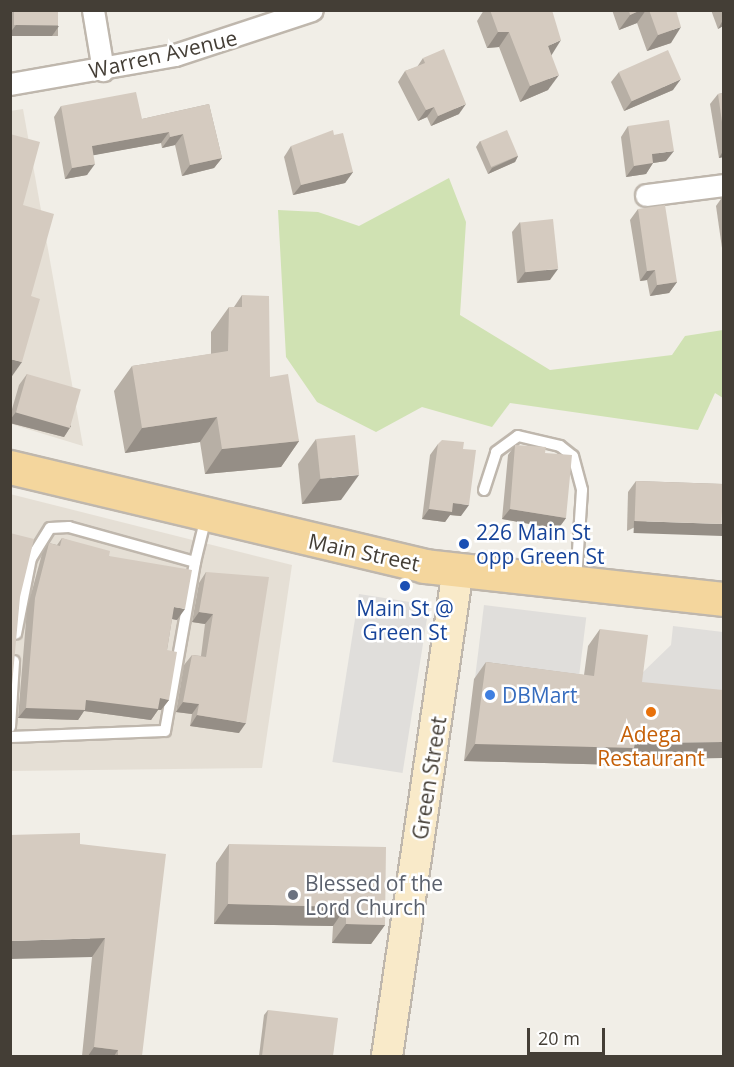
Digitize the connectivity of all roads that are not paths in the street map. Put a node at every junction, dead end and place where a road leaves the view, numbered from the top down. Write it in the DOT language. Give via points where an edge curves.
graph roads {
  1 [pos="93,10"];
  2 [pos="312,10"];
  3 [pos="281,16"];
  4 [pos="103,70"];
  5 [pos="10,84"];
  6 [pos="723,185"];
  7 [pos="646,195"];
  8 [pos="10,467"];
  9 [pos="484,490"];
  10 [pos="206,517"];
  11 [pos="195,562"];
  12 [pos="458,571"];
  13 [pos="576,586"];
  14 [pos="723,599"];
  15 [pos="10,727"];
  16 [pos="10,737"];
  17 [pos="387,1056"];
  1 -- 4 [label="street"];
  2 -- 3 [label="street, Warren Avenue"];
  3 -- 4 [label="street, Warren Avenue" via="205,47"];
  4 -- 5 [label="street, Warren Avenue"];
  6 -- 7 [label="street"];
  8 -- 10 [label="main road, Main Street"];
  9 -- 13 [label="lane" via="496,452 518,436 560,446 573,456 582,489"];
  10 -- 11 [label="lane"];
  10 -- 12 [label="main road, Main Street"];
  11 -- 15 [label="lane" via="69,527 45,532 31,558 20,608"];
  11 -- 16 [label="lane" via="165,731"];
  12 -- 13 [label="main road, Main Street"];
  12 -- 17 [label="street, Green Street"];
  13 -- 14 [label="main road, Main Street"];
}
